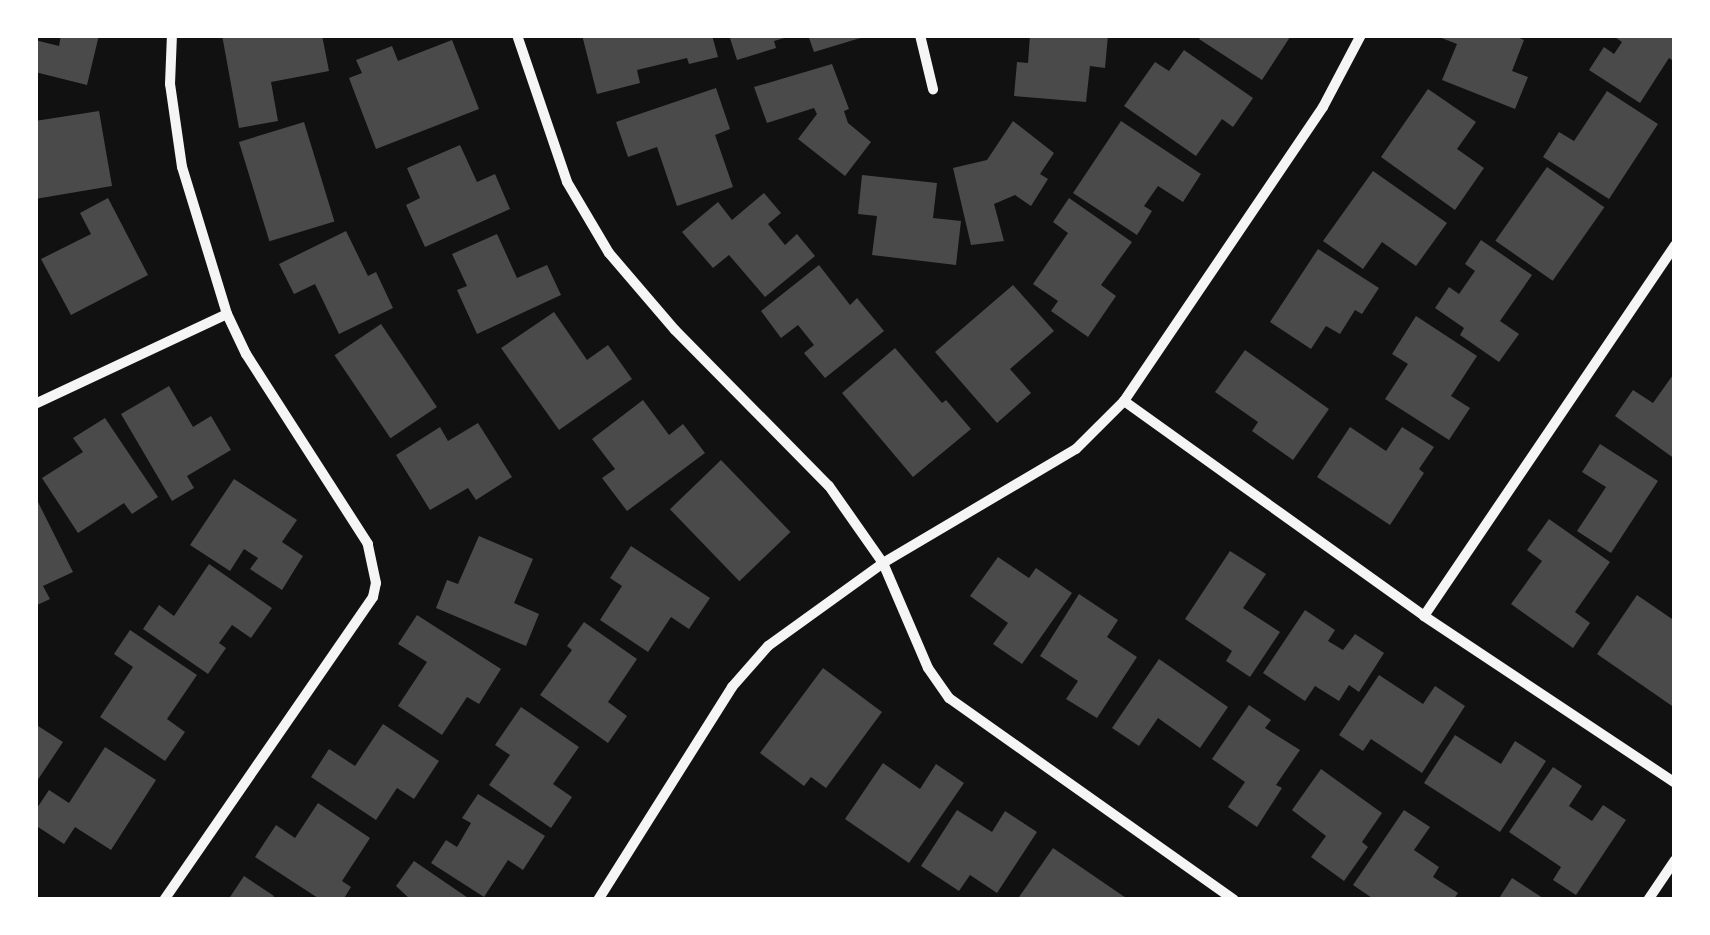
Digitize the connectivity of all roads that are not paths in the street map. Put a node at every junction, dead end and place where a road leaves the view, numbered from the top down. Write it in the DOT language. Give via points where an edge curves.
graph roads {
  1 [pos="172,35"];
  2 [pos="517,35"];
  3 [pos="920,35"];
  4 [pos="1360,35"];
  5 [pos="932,89"];
  6 [pos="1675,245"];
  7 [pos="228,314"];
  8 [pos="1124,401"];
  9 [pos="35,404"];
  10 [pos="883,563"];
  11 [pos="1424,616"];
  12 [pos="1675,782"];
  13 [pos="1675,860"];
  14 [pos="164,900"];
  15 [pos="598,900"];
  16 [pos="1234,900"];
  17 [pos="1648,900"];
  1 -- 7 [label="street" via="170,84 182,167"];
  2 -- 10 [label="street" via="567,182 610,253 674,330 829,486"];
  3 -- 5 [label="street"];
  4 -- 8 [label="street" via="1323,107"];
  6 -- 11 [label="street"];
  7 -- 9 [label="street"];
  7 -- 14 [label="street" via="246,354 368,544 376,582 373,598"];
  8 -- 10 [label="street" via="1076,449"];
  8 -- 11 [label="street"];
  10 -- 15 [label="street" via="768,646 732,686"];
  10 -- 16 [label="street" via="928,668 949,698"];
  11 -- 12 [label="street"];
  13 -- 17 [label="street"];
}
